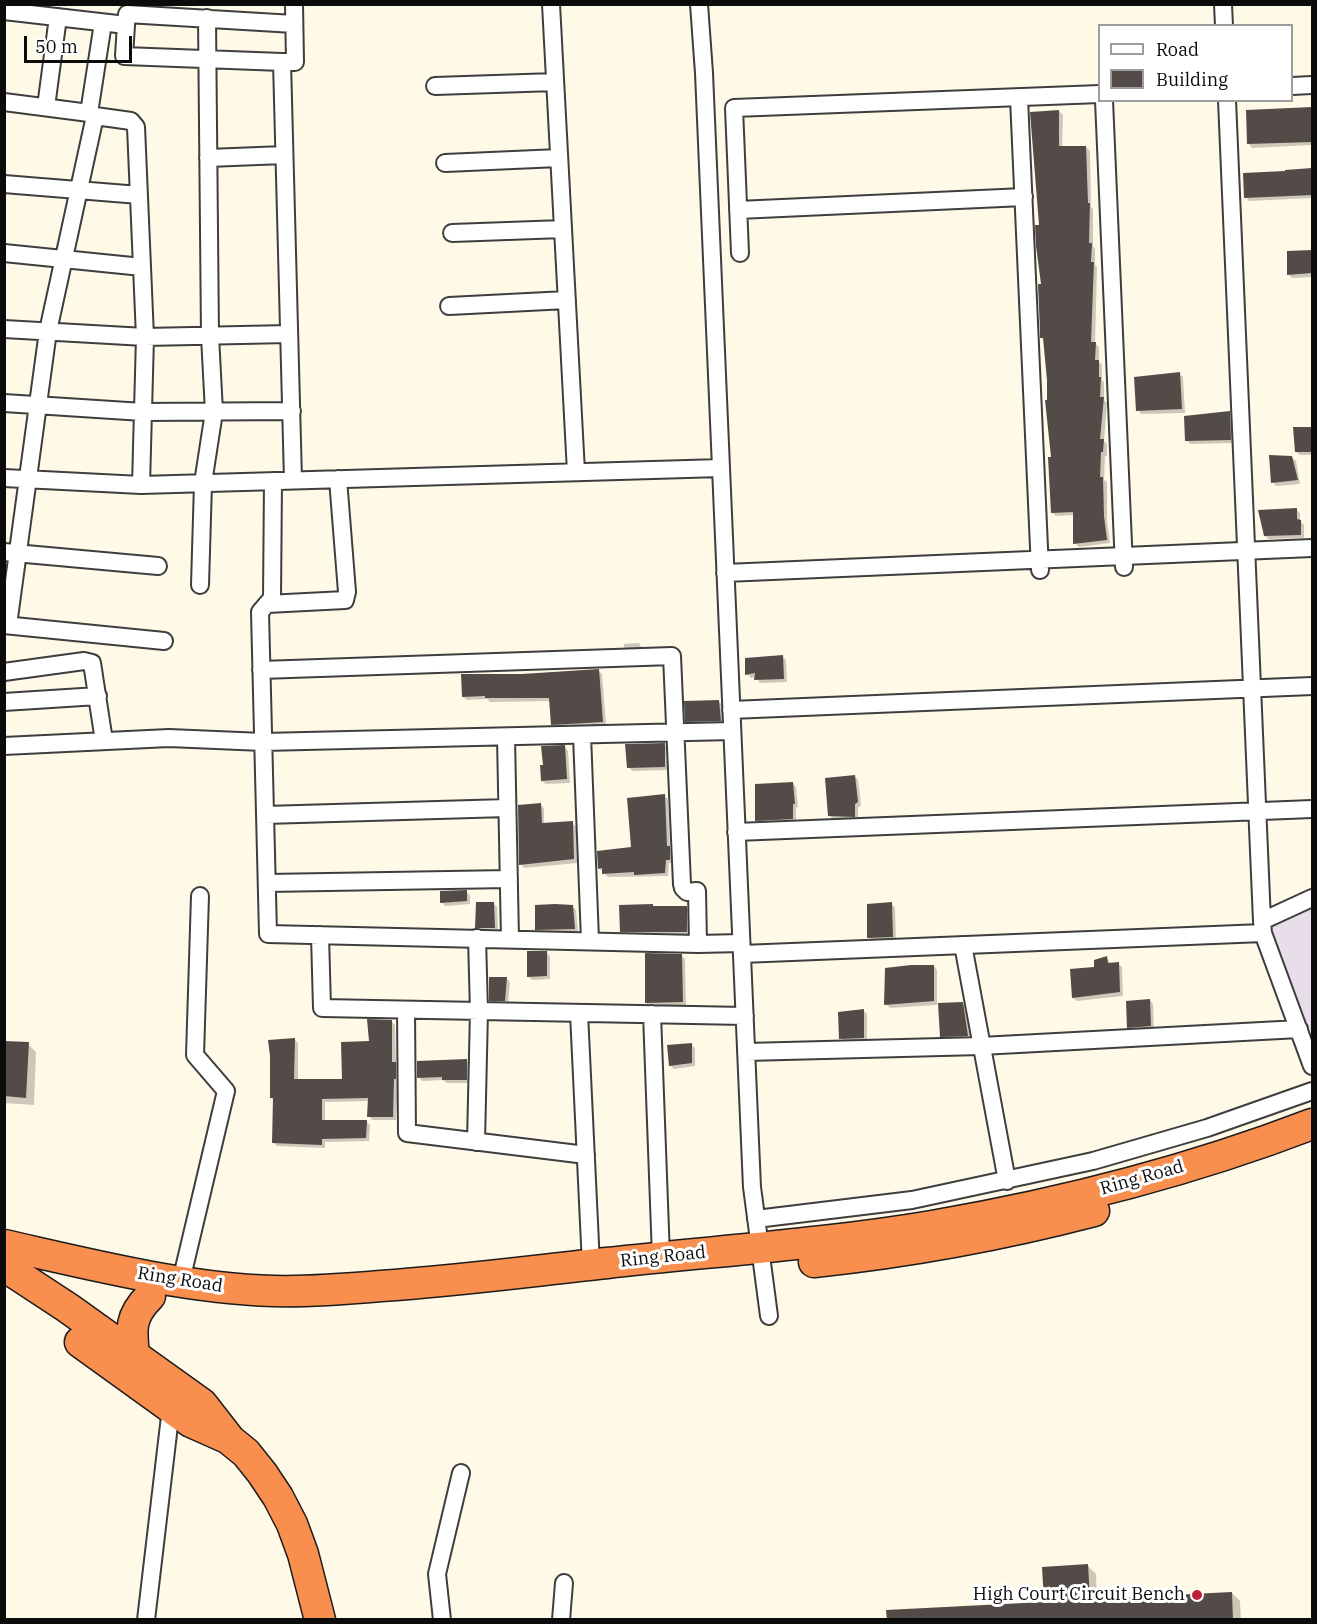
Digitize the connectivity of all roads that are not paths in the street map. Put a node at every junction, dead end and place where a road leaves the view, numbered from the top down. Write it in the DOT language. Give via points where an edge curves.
graph roads {
  1 [pos="294,4"];
  2 [pos="551,4"];
  3 [pos="699,4"];
  4 [pos="1223,4"];
  5 [pos="4,11"];
  6 [pos="127,14"];
  7 [pos="58,17"];
  8 [pos="207,18"];
  9 [pos="103,23"];
  10 [pos="294,24"];
  11 [pos="1224,24"];
  12 [pos="207,60"];
  13 [pos="282,62"];
  14 [pos="555,82"];
  15 [pos="1312,85"];
  16 [pos="435,86"];
  17 [pos="1293,86"];
  18 [pos="1098,94"];
  19 [pos="1019,98"];
  20 [pos="4,102"];
  21 [pos="1104,102"];
  22 [pos="1227,102"];
  23 [pos="46,107"];
  24 [pos="92,115"];
  25 [pos="284,155"];
  26 [pos="208,158"];
  27 [pos="560,158"];
  28 [pos="445,163"];
  29 [pos="4,184"];
  30 [pos="78,190"];
  31 [pos="139,195"];
  32 [pos="1024,197"];
  33 [pos="738,210"];
  34 [pos="563,229"];
  35 [pos="452,233"];
  36 [pos="740,253"];
  37 [pos="4,254"];
  38 [pos="64,259"];
  39 [pos="142,267"];
  40 [pos="567,300"];
  41 [pos="449,306"];
  42 [pos="4,328"];
  43 [pos="48,331"];
  44 [pos="290,334"];
  45 [pos="210,336"];
  46 [pos="145,338"];
  47 [pos="4,403"];
  48 [pos="38,404"];
  49 [pos="214,411"];
  50 [pos="291,411"];
  51 [pos="143,412"];
  52 [pos="721,468"];
  53 [pos="576,472"];
  54 [pos="4,478"];
  55 [pos="338,479"];
  56 [pos="28,480"];
  57 [pos="293,480"];
  58 [pos="273,481"];
  59 [pos="202,483"];
  60 [pos="141,485"];
  61 [pos="1312,548"];
  62 [pos="11,552"];
  63 [pos="1246,556"];
  64 [pos="1312,559"];
  65 [pos="1124,561"];
  66 [pos="1039,565"];
  67 [pos="158,566"];
  68 [pos="726,578"];
  69 [pos="200,585"];
  70 [pos="267,604"];
  71 [pos="6,625"];
  72 [pos="164,641"];
  73 [pos="261,670"];
  74 [pos="4,672"];
  75 [pos="1312,686"];
  76 [pos="1252,689"];
  77 [pos="98,696"];
  78 [pos="4,702"];
  79 [pos="731,711"];
  80 [pos="732,731"];
  81 [pos="676,733"];
  82 [pos="582,735"];
  83 [pos="506,737"];
  84 [pos="104,741"];
  85 [pos="263,742"];
  86 [pos="4,746"];
  87 [pos="507,808"];
  88 [pos="1312,809"];
  89 [pos="1257,812"];
  90 [pos="265,815"];
  91 [pos="736,832"];
  92 [pos="509,879"];
  93 [pos="267,882"];
  94 [pos="200,897"];
  95 [pos="1312,898"];
  96 [pos="1263,927"];
  97 [pos="320,934"];
  98 [pos="477,938"];
  99 [pos="510,939"];
  100 [pos="590,940"];
  101 [pos="698,944"];
  102 [pos="963,945"];
  103 [pos="742,949"];
  104 [pos="406,1010"];
  105 [pos="479,1011"];
  106 [pos="579,1013"];
  107 [pos="652,1014"];
  108 [pos="744,1016"];
  109 [pos="1299,1029"];
  110 [pos="981,1046"];
  111 [pos="746,1052"];
  112 [pos="1312,1065"];
  113 [pos="1312,1091"];
  114 [pos="1312,1124"];
  115 [pos="476,1142"];
  116 [pos="1312,1145"];
  117 [pos="586,1155"];
  118 [pos="1007,1181"];
  119 [pos="4,1245"];
  120 [pos="760,1245"];
  121 [pos="662,1257"];
  122 [pos="591,1265"];
  123 [pos="5,1266"];
  124 [pos="181,1281"];
  125 [pos="150,1296"];
  126 [pos="770,1316"];
  127 [pos="134,1355"];
  128 [pos="171,1408"];
  129 [pos="230,1440"];
  130 [pos="461,1473"];
  131 [pos="564,1583"];
  132 [pos="146,1620"];
  133 [pos="320,1620"];
  134 [pos="442,1620"];
  135 [pos="561,1620"];
  1 -- 10 [label="street"];
  2 -- 14 [label="street"];
  3 -- 52 [label="street"];
  4 -- 11 [label="street"];
  5 -- 7 [label="street"];
  6 -- 8 [label="street"];
  6 -- 9 [label="street"];
  6 -- 12 [label="street" via="124,56"];
  7 -- 9 [label="street"];
  7 -- 23 [label="street"];
  8 -- 10 [label="street"];
  8 -- 12 [label="street"];
  9 -- 24 [label="street"];
  10 -- 13 [label="street" via="295,62"];
  12 -- 13 [label="street"];
  12 -- 26 [label="street"];
  13 -- 25 [label="street"];
  14 -- 16 [label="street"];
  14 -- 27 [label="street"];
  15 -- 17 [label="street"];
  18 -- 19 [label="street"];
  19 -- 32 [label="street"];
  19 -- 33 [label="street" via="734,108"];
  20 -- 23 [label="street"];
  21 -- 65 [label="street"];
  22 -- 63 [label="street"];
  23 -- 24 [label="street"];
  24 -- 30 [label="street"];
  24 -- 31 [label="street" via="134,123"];
  25 -- 26 [label="street"];
  25 -- 44 [label="street"];
  26 -- 45 [label="street"];
  27 -- 28 [label="street"];
  27 -- 34 [label="street"];
  29 -- 30 [label="street"];
  30 -- 31 [label="street"];
  30 -- 38 [label="street"];
  31 -- 39 [label="street"];
  32 -- 33 [label="street"];
  32 -- 66 [label="street"];
  33 -- 36 [label="street"];
  34 -- 35 [label="street"];
  34 -- 40 [label="street"];
  37 -- 38 [label="street"];
  38 -- 39 [label="street"];
  38 -- 43 [label="street"];
  39 -- 46 [label="street"];
  40 -- 41 [label="street"];
  40 -- 53 [label="street"];
  42 -- 43 [label="street"];
  43 -- 46 [label="street"];
  43 -- 48 [label="street"];
  44 -- 45 [label="street"];
  44 -- 50 [label="street"];
  45 -- 46 [label="street"];
  45 -- 49 [label="street"];
  46 -- 51 [label="street"];
  47 -- 48 [label="street"];
  48 -- 51 [label="street"];
  48 -- 56 [label="street"];
  49 -- 50 [label="street"];
  49 -- 51 [label="street"];
  49 -- 59 [label="street"];
  50 -- 57 [label="street"];
  51 -- 60 [label="street"];
  52 -- 53 [label="street"];
  52 -- 68 [label="street"];
  53 -- 55 [label="street"];
  54 -- 56 [label="street"];
  55 -- 57 [label="street"];
  55 -- 70 [label="street" via="345,600"];
  56 -- 60 [label="street"];
  56 -- 62 [label="street"];
  57 -- 58 [label="street"];
  58 -- 59 [label="street"];
  58 -- 70 [label="street" via="272,598"];
  59 -- 60 [label="street"];
  59 -- 69 [label="street"];
  61 -- 63 [label="street"];
  62 -- 67 [label="street"];
  62 -- 71 [label="street"];
  63 -- 64 [label="street"];
  63 -- 65 [label="street"];
  63 -- 76 [label="street"];
  65 -- 66 [label="street"];
  66 -- 68 [label="street"];
  68 -- 79 [label="street"];
  70 -- 73 [label="street" via="260,612"];
  71 -- 72 [label="street"];
  73 -- 81 [label="street" via="672,656"];
  73 -- 85 [label="street"];
  74 -- 77 [label="street" via="88,661 94,667"];
  75 -- 76 [label="street"];
  76 -- 79 [label="street"];
  76 -- 89 [label="street"];
  77 -- 78 [label="street"];
  77 -- 84 [label="street"];
  79 -- 80 [label="street"];
  80 -- 81 [label="street"];
  80 -- 91 [label="street"];
  81 -- 82 [label="street"];
  81 -- 101 [label="street" via="682,884 687,892 697,891"];
  82 -- 83 [label="street"];
  82 -- 100 [label="street"];
  83 -- 85 [label="street"];
  83 -- 87 [label="street"];
  84 -- 85 [label="street" via="169,738"];
  84 -- 86 [label="street"];
  85 -- 90 [label="street"];
  87 -- 90 [label="street"];
  87 -- 92 [label="street"];
  88 -- 89 [label="street"];
  89 -- 91 [label="street"];
  89 -- 96 [label="street"];
  90 -- 93 [label="street"];
  91 -- 103 [label="street"];
  92 -- 93 [label="street"];
  92 -- 99 [label="street"];
  93 -- 97 [label="street" via="268,934"];
  94 -- 124 [label="street" via="195,1055 226,1091"];
  95 -- 96 [label="street"];
  96 -- 102 [label="street"];
  96 -- 109 [label="street"];
  97 -- 98 [label="street"];
  97 -- 104 [label="street" via="322,1008"];
  98 -- 99 [label="street"];
  98 -- 105 [label="street"];
  99 -- 100 [label="street"];
  100 -- 101 [label="street"];
  101 -- 103 [label="street"];
  102 -- 103 [label="street"];
  102 -- 110 [label="street"];
  103 -- 108 [label="street"];
  104 -- 105 [label="street"];
  104 -- 115 [label="street" via="407,1134"];
  105 -- 106 [label="street"];
  105 -- 115 [label="street"];
  106 -- 107 [label="street"];
  106 -- 117 [label="street"];
  107 -- 108 [label="street"];
  107 -- 121 [label="street"];
  108 -- 111 [label="street"];
  109 -- 110 [label="street"];
  109 -- 112 [label="street"];
  110 -- 111 [label="street"];
  110 -- 118 [label="street"];
  111 -- 120 [label="street" via="752,1187"];
  113 -- 118 [label="street" via="1173,1138"];
  114 -- 120 [label="highway, Ring Road" via="1089,1192 932,1226"];
  115 -- 117 [label="street"];
  116 -- 120 [label="highway, Ring Road" via="1196,1183 1051,1222 947,1244 885,1254"];
  117 -- 122 [label="street"];
  118 -- 120 [label="street" via="912,1200"];
  119 -- 124 [label="highway, Ring Road"];
  120 -- 121 [label="highway, Ring Road"];
  120 -- 125 [label="highway, Ring Road" via="374,1308 266,1311"];
  120 -- 126 [label="street"];
  121 -- 122 [label="highway, Ring Road"];
  122 -- 124 [label="highway, Ring Road" via="337,1290 230,1289"];
  123 -- 125 [label="highway, Ring Road"];
  123 -- 127 [label="highway"];
  123 -- 128 [label="highway" via="13,1286 56,1324"];
  125 -- 127 [label="highway" via="133,1320"];
  127 -- 129 [label="highway" via="202,1404"];
  128 -- 129 [label="highway"];
  128 -- 132 [label="street"];
  129 -- 133 [label="highway" via="262,1473 292,1524"];
  130 -- 134 [label="street" via="437,1574"];
  131 -- 135 [label="street"];
}
